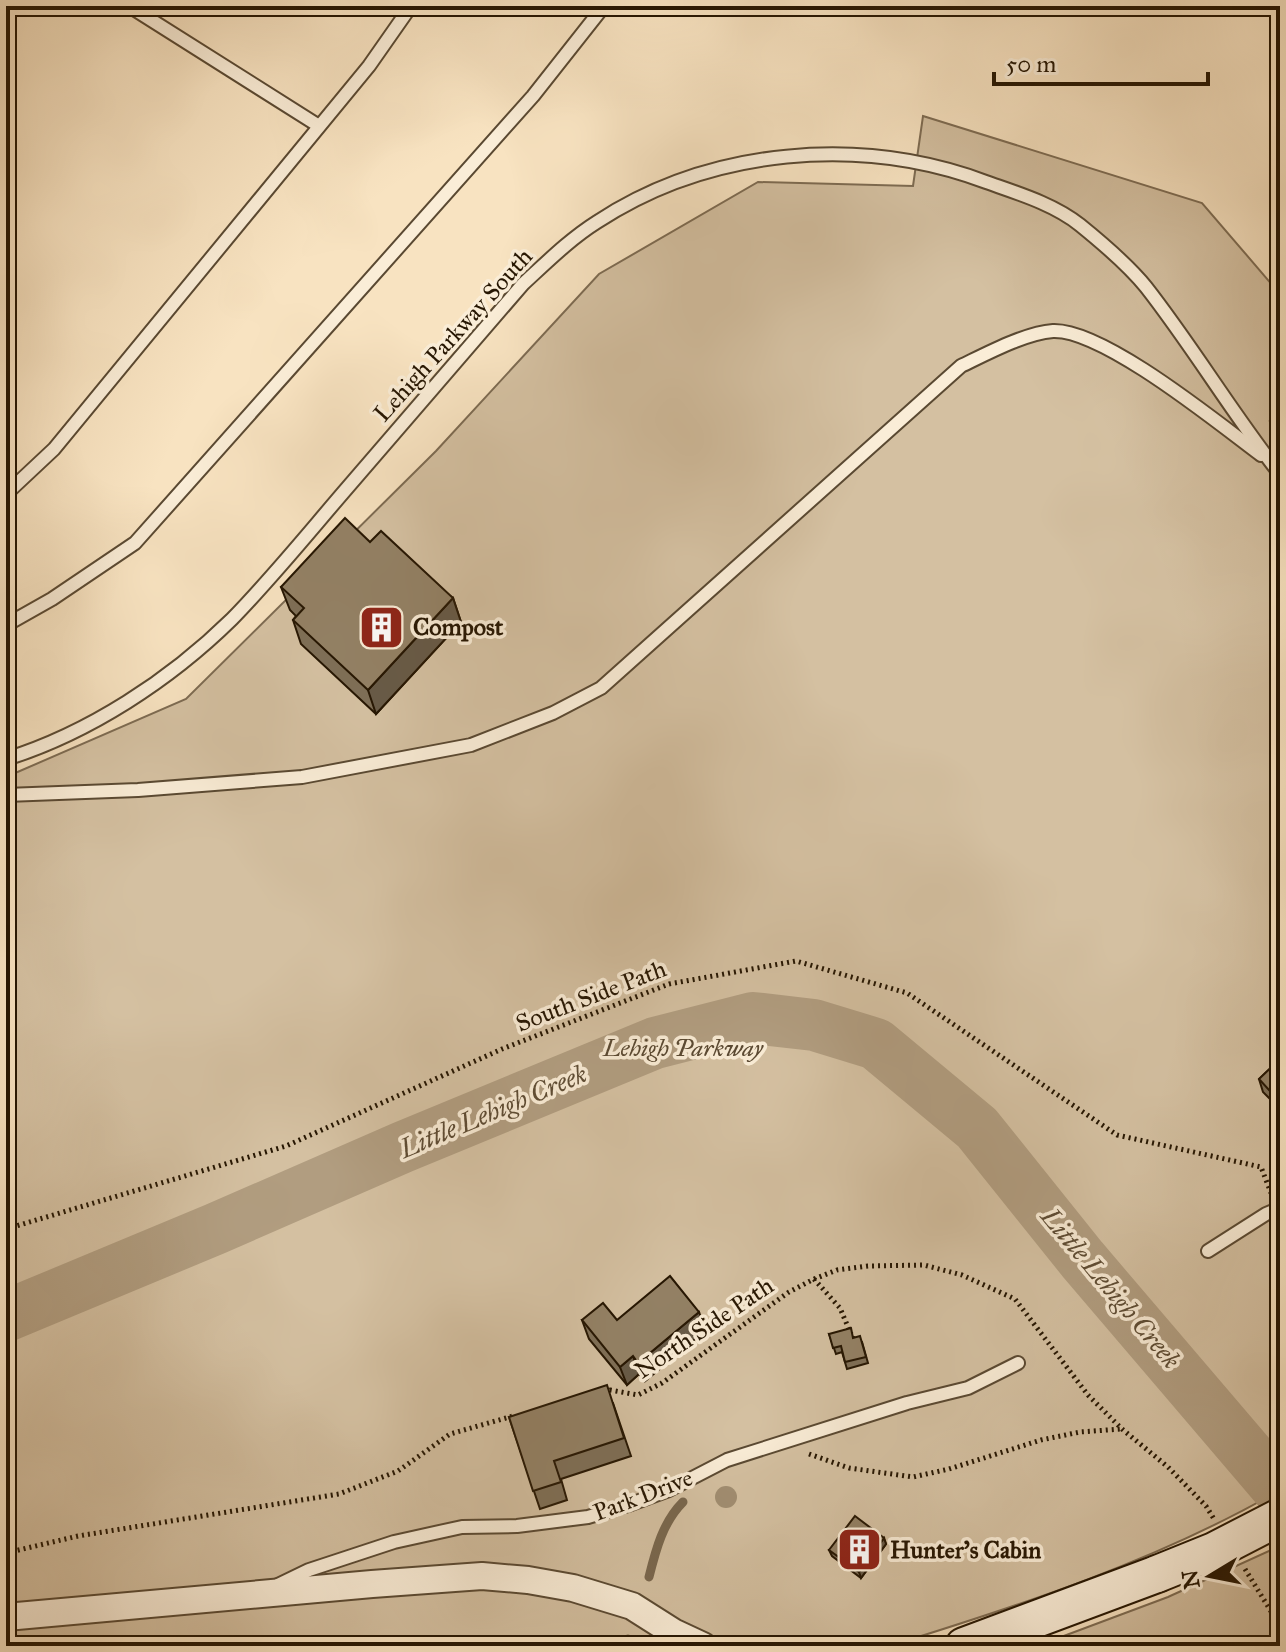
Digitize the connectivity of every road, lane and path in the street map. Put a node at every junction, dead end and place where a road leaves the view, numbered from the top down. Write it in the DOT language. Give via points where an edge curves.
graph roads {
  1 [pos="129,6"];
  2 [pos="411,6"];
  3 [pos="604,6"];
  4 [pos="319,126"];
  5 [pos="1271,462"];
  6 [pos="1280,474"];
  7 [pos="6,494"];
  8 [pos="6,625"];
  9 [pos="6,759"];
  10 [pos="6,795"];
  11 [pos="1279,1209"];
  12 [pos="6,1229"];
  13 [pos="1208,1251"];
  14 [pos="814,1279"];
  15 [pos="851,1334"];
  16 [pos="1018,1363"];
  17 [pos="596,1394"];
  18 [pos="523,1413"];
  19 [pos="1122,1429"];
  20 [pos="786,1440"];
  21 [pos="1280,1517"];
  22 [pos="1215,1520"];
  23 [pos="6,1553"];
  24 [pos="1239,1559"];
  25 [pos="261,1593"];
  26 [pos="6,1617"];
  27 [pos="1280,1626"];
  28 [pos="703,1646"];
  29 [pos="964,1646"];
  1 -- 4 [label="lane"];
  2 -- 4 [label="lane"];
  3 -- 8 [label="lane" via="533,96 135,543"];
  4 -- 7 [label="lane" via="54,449"];
  5 -- 6 [label="lane, Lehigh Parkway South"];
  5 -- 9 [label="lane, Lehigh Parkway South" via="1144,285 1077,222 968,175 868,156 807,155 697,173 597,221 523,284 279,569 175,668 72,732"];
  5 -- 10 [label="lane" via="1145,371 1086,337 1053,331 1009,343 961,366 601,688 553,713 471,745 302,777"];
  11 -- 12 [label="path, South Side Path" via="1261,1167 1117,1135 907,993 796,961 669,984 502,1049 286,1146"];
  11 -- 13 [label="lane"];
  14 -- 15 [label="path" via="840,1308"];
  14 -- 17 [label="path, North Side Path" via="662,1383 638,1395 610,1390"];
  14 -- 19 [label="path, North Side Path" via="868,1266 924,1265 988,1285 1015,1299 1088,1395"];
  16 -- 20 [label="lane, Park Drive" via="968,1388"];
  18 -- 23 [label="path" via="450,1434 398,1471 339,1494 78,1536"];
  19 -- 20 [label="path" via="1041,1440 913,1477 814,1458"];
  19 -- 22 [label="path, North Side Path" via="1168,1467"];
  20 -- 25 [label="lane, Park Drive" via="727,1460 669,1490 588,1517 462,1527 394,1542 309,1570"];
  21 -- 29 [label="main road, bridge" via="1214,1551"];
  24 -- 27 [label="path"];
  25 -- 26 [label="street, Park Drive"];
  25 -- 28 [label="street, Park Drive" via="482,1576 528,1580 632,1606"];
}
